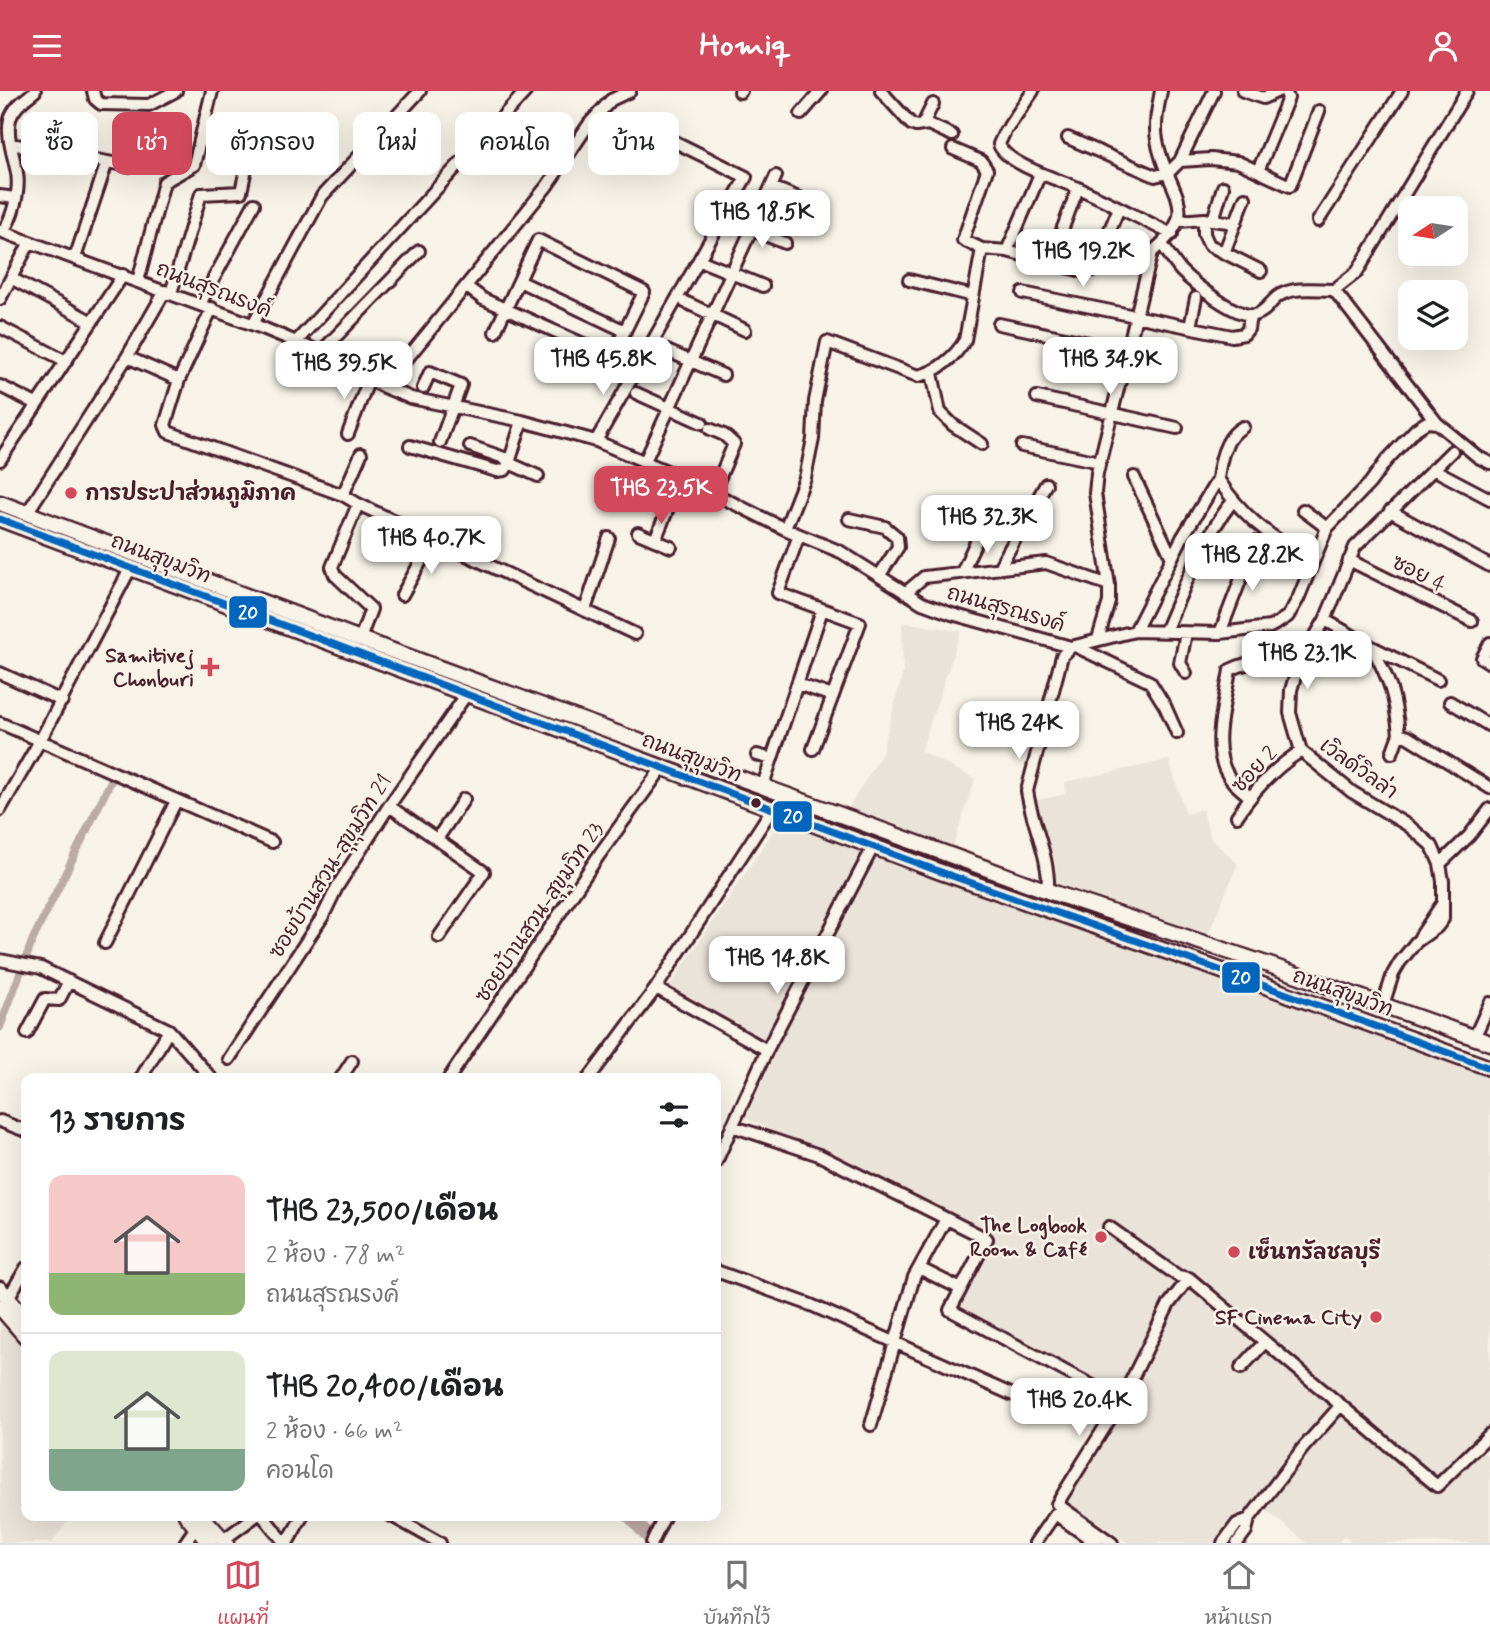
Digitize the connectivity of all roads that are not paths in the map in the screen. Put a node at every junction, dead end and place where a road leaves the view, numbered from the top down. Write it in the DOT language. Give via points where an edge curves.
graph roads {
  1 [pos="36,91"];
  2 [pos="93,91"];
  3 [pos="176,91"];
  4 [pos="212,91"];
  5 [pos="420,91"];
  6 [pos="526,91"];
  7 [pos="630,91"];
  8 [pos="821,91"];
  9 [pos="881,91"];
  10 [pos="1032,91"];
  11 [pos="1161,91"];
  12 [pos="1214,91"];
  13 [pos="1243,91"];
  14 [pos="1278,91"];
  15 [pos="1285,91"];
  16 [pos="1402,91"];
  17 [pos="1466,91"];
  18 [pos="933,104"];
  19 [pos="1319,111"];
  20 [pos="801,114"];
  21 [pos="923,124"];
  22 [pos="951,135"];
  23 [pos="1068,138"];
  24 [pos="11,144"];
  25 [pos="679,144"];
  26 [pos="953,149"];
  27 [pos="1180,161"];
  28 [pos="112,163"];
  29 [pos="105,168"];
  30 [pos="1258,171"];
  31 [pos="1168,173"];
  32 [pos="1040,174"];
  33 [pos="245,175"];
  34 [pos="1223,187"];
  35 [pos="1077,188"];
  36 [pos="0,196"];
  37 [pos="15,198"];
  38 [pos="1245,198"];
  39 [pos="801,199"];
  40 [pos="254,204"];
  41 [pos="1119,208"];
  42 [pos="1208,220"];
  43 [pos="1179,221"];
  44 [pos="1318,221"];
  45 [pos="1236,223"];
  46 [pos="751,229"];
  47 [pos="2,231"];
  48 [pos="1171,234"];
  49 [pos="30,242"];
  50 [pos="785,243"];
  51 [pos="1162,244"];
  52 [pos="982,249"];
  53 [pos="419,251"];
  54 [pos="1007,251"];
  55 [pos="1152,252"];
  56 [pos="1224,253"];
  57 [pos="75,258"];
  58 [pos="704,262"];
  59 [pos="1050,263"];
  60 [pos="1093,270"];
  61 [pos="1261,271"];
  62 [pos="732,273"];
  63 [pos="123,275"];
  64 [pos="909,280"];
  65 [pos="6,281"];
  66 [pos="138,281"];
  67 [pos="519,281"];
  68 [pos="763,286"];
  69 [pos="467,287"];
  70 [pos="1334,290"];
  71 [pos="168,292"];
  72 [pos="1023,293"];
  73 [pos="973,296"];
  74 [pos="1196,298"];
  75 [pos="0,299"];
  76 [pos="685,302"];
  77 [pos="200,304"];
  78 [pos="212,308"];
  79 [pos="506,309"];
  80 [pos="712,315"];
  81 [pos="1136,316"];
  82 [pos="1250,316"];
  83 [pos="92,322"];
  84 [pos="253,324"];
  85 [pos="999,324"];
  86 [pos="0,327"];
  87 [pos="1190,327"];
  88 [pos="745,330"];
  89 [pos="625,331"];
  90 [pos="495,333"];
  91 [pos="296,342"];
  92 [pos="658,347"];
  93 [pos="1127,351"];
  94 [pos="320,353"];
  95 [pos="612,356"];
  96 [pos="127,357"];
  97 [pos="1165,359"];
  98 [pos="66,361"];
  99 [pos="691,361"];
  100 [pos="637,368"];
  101 [pos="932,373"];
  102 [pos="723,375"];
  103 [pos="369,379"];
  104 [pos="179,380"];
  105 [pos="0,386"];
  106 [pos="384,387"];
  107 [pos="423,388"];
  108 [pos="636,393"];
  109 [pos="1037,397"];
  110 [pos="36,404"];
  111 [pos="453,408"];
  112 [pos="670,408"];
  113 [pos="1112,413"];
  114 [pos="522,421"];
  115 [pos="1437,423"];
  116 [pos="1242,427"];
  117 [pos="1177,428"];
  118 [pos="348,435"];
  119 [pos="596,441"];
  120 [pos="440,442"];
  121 [pos="982,444"];
  122 [pos="410,446"];
  123 [pos="470,446"];
  124 [pos="1022,446"];
  125 [pos="1452,451"];
  126 [pos="361,454"];
  127 [pos="0,460"];
  128 [pos="510,461"];
  129 [pos="645,461"];
  130 [pos="1100,462"];
  131 [pos="1490,463"];
  132 [pos="1433,468"];
  133 [pos="538,476"];
  134 [pos="681,477"];
  135 [pos="1134,477"];
  136 [pos="1218,479"];
  137 [pos="1046,484"];
  138 [pos="713,493"];
  139 [pos="343,495"];
  140 [pos="1490,499"];
  141 [pos="1232,502"];
  142 [pos="0,503"];
  143 [pos="358,504"];
  144 [pos="1303,510"];
  145 [pos="1390,511"];
  146 [pos="27,513"];
  147 [pos="0,519"];
  148 [pos="849,519"];
  149 [pos="984,524"];
  150 [pos="1326,528"];
  151 [pos="785,529"];
  152 [pos="638,533"];
  153 [pos="799,535"];
  154 [pos="609,538"];
  155 [pos="433,540"];
  156 [pos="655,540"];
  157 [pos="1255,542"];
  158 [pos="671,547"];
  159 [pos="1172,558"];
  160 [pos="1314,560"];
  161 [pos="1349,560"];
  162 [pos="1490,566"];
  163 [pos="999,568"];
  164 [pos="130,569"];
  165 [pos="962,572"];
  166 [pos="879,576"];
  167 [pos="1109,585"];
  168 [pos="905,593"];
  169 [pos="402,595"];
  170 [pos="585,610"];
  171 [pos="821,610"];
  172 [pos="1325,620"];
  173 [pos="1472,621"];
  174 [pos="1135,631"];
  175 [pos="1165,631"];
  176 [pos="1186,633"];
  177 [pos="1220,633"];
  178 [pos="635,634"];
  179 [pos="360,639"];
  180 [pos="1098,639"];
  181 [pos="1490,643"];
  182 [pos="1073,647"];
  183 [pos="1372,647"];
  184 [pos="1299,663"];
  185 [pos="1490,663"];
  186 [pos="0,673"];
  187 [pos="1186,673"];
  188 [pos="1438,680"];
  189 [pos="797,684"];
  190 [pos="466,695"];
  191 [pos="833,696"];
  192 [pos="62,701"];
  193 [pos="1450,702"];
  194 [pos="0,723"];
  195 [pos="1490,726"];
  196 [pos="1177,733"];
  197 [pos="1399,734"];
  198 [pos="41,739"];
  199 [pos="661,749"];
  200 [pos="813,749"];
  201 [pos="1301,751"];
  202 [pos="1392,753"];
  203 [pos="757,755"];
  204 [pos="772,759"];
  205 [pos="658,767"];
  206 [pos="763,785"];
  207 [pos="1490,787"];
  208 [pos="1250,797"];
  209 [pos="464,799"];
  210 [pos="176,801"];
  211 [pos="389,806"];
  212 [pos="1490,809"];
  213 [pos="0,810"];
  214 [pos="772,810"];
  215 [pos="1237,816"];
  216 [pos="437,839"];
  217 [pos="272,842"];
  218 [pos="873,847"];
  219 [pos="1440,864"];
  220 [pos="1048,891"];
  221 [pos="439,937"];
  222 [pos="105,943"];
  223 [pos="0,960"];
  224 [pos="69,981"];
  225 [pos="656,988"];
  226 [pos="1490,1003"];
  227 [pos="1383,1005"];
  228 [pos="1415,1016"];
  229 [pos="169,1030"];
  230 [pos="27,1033"];
  231 [pos="1409,1038"];
  232 [pos="1474,1038"];
  233 [pos="1490,1043"];
  234 [pos="767,1050"];
  235 [pos="229,1059"];
  236 [pos="352,1061"];
  237 [pos="1490,1068"];
  238 [pos="144,1073"];
  239 [pos="207,1073"];
  240 [pos="344,1073"];
  241 [pos="452,1073"];
  242 [pos="593,1073"];
  243 [pos="0,1121"];
  244 [pos="732,1126"];
  245 [pos="21,1129"];
  246 [pos="721,1151"];
  247 [pos="946,1219"];
  248 [pos="1109,1227"];
  249 [pos="919,1268"];
  250 [pos="721,1273"];
  251 [pos="21,1275"];
  252 [pos="1189,1278"];
  253 [pos="961,1289"];
  254 [pos="2,1300"];
  255 [pos="21,1315"];
  256 [pos="21,1329"];
  257 [pos="895,1342"];
  258 [pos="1264,1343"];
  259 [pos="1241,1369"];
  260 [pos="1013,1395"];
  261 [pos="1121,1401"];
  262 [pos="1341,1405"];
  263 [pos="871,1425"];
  264 [pos="1490,1434"];
  265 [pos="1249,1519"];
  266 [pos="199,1521"];
  267 [pos="249,1521"];
  268 [pos="267,1521"];
  269 [pos="299,1521"];
  270 [pos="401,1521"];
  271 [pos="662,1521"];
  272 [pos="654,1539"];
  273 [pos="219,1542"];
  274 [pos="186,1543"];
  275 [pos="286,1543"];
  276 [pos="440,1543"];
  277 [pos="1035,1543"];
  278 [pos="1096,1543"];
  279 [pos="1112,1543"];
  280 [pos="1223,1543"];
  281 [pos="1237,1543"];
  1 -- 24 [label="street" via="16,107 10,119"];
  2 -- 3 [label="street" via="101,104 145,106"];
  4 -- 66 [label="street" via="194,165 163,184"];
  5 -- 84 [label="street" via="322,195"];
  6 -- 91 [label="street"];
  7 -- 69 [label="street" via="611,100 589,124 547,186"];
  8 -- 20 [label="street"];
  9 -- 21 [label="street" via="911,124"];
  10 -- 32 [label="street" via="999,146"];
  11 -- 31 [label="street" via="1156,138"];
  12 -- 27 [label="street"];
  13 -- 14 [label="street" via="1263,98"];
  15 -- 30 [label="street" via="1288,98"];
  16 -- 44 [label="street"];
  17 -- 70 [label="street" via="1357,272"];
  18 -- 21 [label="street"];
  19 -- 30 [label="street" via="1290,187"];
  21 -- 22 [label="street"];
  23 -- 31 [label="street" via="1155,176"];
  24 -- 28 [label="street"];
  24 -- 37 [label="street" via="18,177"];
  25 -- 100 [label="street" via="746,177"];
  26 -- 52 [label="street" via="981,161 988,170 963,240"];
  27 -- 30 [label="street" via="1225,160"];
  27 -- 31 [label="street"];
  29 -- 57 [label="street"];
  31 -- 43 [label="street" via="1179,204"];
  32 -- 35 [label="street"];
  32 -- 54 [label="street"];
  33 -- 71 [label="street" via="242,192 201,194"];
  34 -- 42 [label="street"];
  35 -- 41 [label="street"];
  35 -- 59 [label="street"];
  36 -- 37 [label="street"];
  37 -- 47 [label="street" via="10,223"];
  38 -- 45 [label="street"];
  39 -- 46 [label="street" via="774,181"];
  40 -- 77 [label="street"];
  41 -- 48 [label="street"];
  41 -- 60 [label="street"];
  42 -- 43 [label="street"];
  42 -- 45 [label="street"];
  42 -- 56 [label="street" via="1205,239"];
  43 -- 48 [label="street"];
  45 -- 56 [label="street"];
  46 -- 50 [label="street"];
  46 -- 62 [label="street"];
  47 -- 49 [label="street, ถนนสุรณรงค์"];
  48 -- 51 [label="street"];
  49 -- 57 [label="street, ถนนสุรณรงค์"];
  49 -- 65 [label="street"];
  51 -- 55 [label="street"];
  51 -- 82 [label="street" via="1179,269 1201,288"];
  52 -- 54 [label="street"];
  52 -- 73 [label="street"];
  53 -- 94 [label="street"];
  54 -- 59 [label="street"];
  55 -- 60 [label="street" via="1128,253"];
  55 -- 81 [label="street"];
  56 -- 61 [label="street"];
  57 -- 63 [label="street, ถนนสุรณรงค์"];
  58 -- 62 [label="street"];
  59 -- 60 [label="street"];
  62 -- 68 [label="street"];
  62 -- 80 [label="street"];
  63 -- 66 [label="street, ถนนสุรณรงค์"];
  63 -- 83 [label="street"];
  64 -- 73 [label="street"];
  65 -- 75 [label="street"];
  65 -- 83 [label="street"];
  66 -- 71 [label="street, ถนนสุรณรงค์"];
  67 -- 79 [label="street"];
  67 -- 89 [label="street"];
  67 -- 89 [label="street" via="538,240 644,292"];
  69 -- 79 [label="street"];
  69 -- 106 [label="street"];
  70 -- 82 [label="street" via="1290,291"];
  70 -- 115 [label="street"];
  71 -- 77 [label="street, ถนนสุรณรงค์"];
  71 -- 96 [label="street"];
  72 -- 81 [label="street"];
  73 -- 101 [label="street" via="965,340"];
  74 -- 87 [label="street"];
  76 -- 80 [label="street"];
  77 -- 78 [label="street, ถนนสุรณรงค์"];
  78 -- 84 [label="street, ถนนสุรณรงค์"];
  78 -- 104 [label="street"];
  79 -- 90 [label="street"];
  79 -- 95 [label="street"];
  80 -- 88 [label="street"];
  80 -- 99 [label="street"];
  81 -- 87 [label="street"];
  81 -- 93 [label="street"];
  82 -- 87 [label="street" via="1248,329 1239,337"];
  83 -- 98 [label="street"];
  84 -- 91 [label="street, ถนนสุรณรงค์"];
  85 -- 93 [label="street"];
  86 -- 98 [label="street"];
  89 -- 95 [label="street"];
  91 -- 94 [label="street, ถนนสุรณรงค์"];
  92 -- 99 [label="street"];
  93 -- 97 [label="street"];
  93 -- 113 [label="street"];
  94 -- 103 [label="street, ถนนสุรณรงค์"];
  95 -- 100 [label="street"];
  96 -- 104 [label="street"];
  96 -- 146 [label="street"];
  98 -- 110 [label="street"];
  99 -- 102 [label="street"];
  99 -- 112 [label="street"];
  100 -- 119 [label="street"];
  101 -- 121 [label="street" via="940,412"];
  101 -- 151 [label="street" via="918,376 827,342 805,478"];
  103 -- 106 [label="street, ถนนสุรณรงค์"];
  103 -- 118 [label="street"];
  104 -- 139 [label="street" via="165,425 168,432"];
  105 -- 110 [label="street"];
  106 -- 111 [label="street, ถนนสุรณรงค์"];
  107 -- 111 [label="street" via="430,372 461,385"];
  108 -- 112 [label="street"];
  109 -- 113 [label="street"];
  110 -- 127 [label="street"];
  111 -- 114 [label="street, ถนนสุรณรงค์"];
  111 -- 120 [label="street"];
  112 -- 129 [label="street"];
  112 -- 138 [label="street" via="732,441 733,450"];
  113 -- 117 [label="street"];
  113 -- 130 [label="street"];
  114 -- 119 [label="street, ถนนสุรณรงค์"];
  114 -- 128 [label="street"];
  115 -- 131 [label="street"];
  115 -- 150 [label="street" via="1427,422 1416,429"];
  116 -- 136 [label="street" via="1234,431 1226,446"];
  119 -- 129 [label="street, ถนนสุรณรงค์"];
  122 -- 128 [label="street" via="498,471 505,470"];
  123 -- 128 [label="street"];
  124 -- 130 [label="street"];
  125 -- 132 [label="street, เวิลด์วิลล่า"];
  126 -- 139 [label="street"];
  128 -- 133 [label="street"];
  129 -- 134 [label="street, ถนนสุรณรงค์"];
  130 -- 167 [label="street" via="1095,493"];
  132 -- 140 [label="street"];
  132 -- 145 [label="street, เวิลด์วิลล่า"];
  134 -- 138 [label="street, ถนนสุรณรงค์"];
  134 -- 156 [label="street"];
  135 -- 159 [label="street"];
  136 -- 141 [label="street"];
  136 -- 159 [label="street"];
  137 -- 163 [label="street"];
  138 -- 151 [label="street, ถนนสุรณรงค์"];
  139 -- 143 [label="street"];
  141 -- 160 [label="street" via="1281,542"];
  141 -- 175 [label="street" via="1203,544"];
  142 -- 146 [label="main road, ถนนสุขุมวิท"];
  143 -- 155 [label="street"];
  143 -- 179 [label="street" via="332,567 371,608"];
  144 -- 150 [label="street"];
  145 -- 161 [label="street, เวิลด์วิลล่า" via="1355,547"];
  145 -- 162 [label="street"];
  146 -- 179 [label="main road, ถนนสุขุมวิท"];
  147 -- 164 [label="main road, ถนนสุขุมวิท"];
  148 -- 166 [label="street" via="885,527 897,537 895,554"];
  149 -- 165 [label="street"];
  150 -- 160 [label="street"];
  151 -- 153 [label="street, ถนนสุรณรงค์"];
  152 -- 156 [label="street"];
  153 -- 166 [label="street, ถนนสุรณรงค์" via="841,552"];
  153 -- 171 [label="street" via="778,593"];
  154 -- 170 [label="street"];
  155 -- 169 [label="street"];
  155 -- 170 [label="street"];
  156 -- 158 [label="street"];
  157 -- 177 [label="street"];
  159 -- 174 [label="street"];
  160 -- 177 [label="street" via="1298,599 1279,622"];
  161 -- 172 [label="street, เวิลด์วิลล่า"];
  161 -- 173 [label="street, ซอย 4"];
  163 -- 165 [label="street"];
  163 -- 167 [label="street" via="1046,563"];
  164 -- 190 [label="main road, ถนนสุขุมวิท"];
  164 -- 192 [label="street"];
  165 -- 168 [label="street" via="924,577"];
  166 -- 168 [label="street, ถนนสุรณรงค์"];
  167 -- 180 [label="street"];
  168 -- 182 [label="street, ถนนสุรณรงค์" via="952,614"];
  170 -- 178 [label="street"];
  171 -- 189 [label="street"];
  171 -- 191 [label="street" via="860,623"];
  172 -- 183 [label="street"];
  172 -- 184 [label="street, เวิลด์วิลล่า"];
  174 -- 175 [label="street"];
  174 -- 180 [label="street"];
  175 -- 176 [label="street"];
  176 -- 177 [label="street"];
  176 -- 187 [label="street" via="1180,663"];
  179 -- 199 [label="main road, ถนนสุขุมวิท"];
  180 -- 182 [label="street"];
  181 -- 185 [label="street" via="1482,658"];
  182 -- 196 [label="street, ถนนสุรณรงค์" via="1150,682"];
  182 -- 220 [label="street" via="1062,656 1027,791 1049,873"];
  183 -- 188 [label="street"];
  183 -- 197 [label="street" via="1390,681"];
  184 -- 201 [label="street, เวิลด์วิลล่า" via="1290,713"];
  184 -- 208 [label="street" via="1259,660 1230,670 1219,733 1220,755 1231,780"];
  186 -- 192 [label="street"];
  189 -- 191 [label="street"];
  189 -- 204 [label="street"];
  190 -- 205 [label="main road, ถนนสุขุมวิท"];
  190 -- 211 [label="street, ซอยบ้านสวน-สุขุมวิท 21"];
  191 -- 200 [label="street"];
  192 -- 198 [label="street"];
  193 -- 195 [label="street"];
  194 -- 198 [label="street"];
  197 -- 202 [label="street"];
  197 -- 207 [label="street"];
  198 -- 210 [label="street"];
  198 -- 213 [label="street"];
  199 -- 205 [label="main road"];
  199 -- 206 [label="main road, ถนนสุขุมวิท"];
  201 -- 208 [label="street, ซอย 2" via="1281,764"];
  201 -- 219 [label="street, เวิลด์วิลล่า" via="1352,792 1409,826 1432,846"];
  203 -- 204 [label="street"];
  204 -- 206 [label="street"];
  205 -- 214 [label="main road, ถนนสุขุมวิท"];
  205 -- 241 [label="street, ซอยบ้านสวน-สุขุมวิท 23"];
  206 -- 220 [label="main road, ถนนสุขุมวิท"];
  208 -- 215 [label="street, ซอย 2"];
  209 -- 216 [label="street"];
  210 -- 217 [label="street"];
  210 -- 222 [label="street"];
  211 -- 216 [label="street"];
  211 -- 235 [label="street, ซอยบ้านสวน-สุขุมวิท 21"];
  212 -- 219 [label="street"];
  214 -- 218 [label="main road, ถนนสุขุมวิท"];
  214 -- 225 [label="street"];
  216 -- 221 [label="street" via="484,872"];
  218 -- 231 [label="main road, ถนนสุขุมวิท"];
  218 -- 234 [label="street"];
  219 -- 227 [label="street" via="1443,902 1393,974"];
  220 -- 227 [label="main road, ถนนสุขุมวิท"];
  223 -- 224 [label="street" via="41,968"];
  224 -- 229 [label="street"];
  224 -- 230 [label="street" via="59,1000 45,999"];
  225 -- 234 [label="street"];
  225 -- 242 [label="street"];
  226 -- 232 [label="street"];
  227 -- 228 [label="main road, ถนนสุขุมวิท"];
  228 -- 231 [label="main road" via="1418,1030"];
  228 -- 232 [label="main road, ถนนสุขุมวิท"];
  229 -- 238 [label="street"];
  229 -- 239 [label="street"];
  231 -- 237 [label="main road, ถนนสุขุมวิท"];
  232 -- 233 [label="main road, ถนนสุขุมวิท"];
  234 -- 244 [label="street"];
  236 -- 240 [label="street"];
  243 -- 245 [label="street"];
  244 -- 246 [label="street"];
  244 -- 247 [label="street" via="819,1155"];
  247 -- 249 [label="street"];
  247 -- 253 [label="street" via="986,1239"];
  248 -- 252 [label="street" via="1178,1276"];
  249 -- 253 [label="street"];
  249 -- 257 [label="street"];
  250 -- 257 [label="street" via="811,1304"];
  251 -- 254 [label="street"];
  252 -- 258 [label="street"];
  252 -- 261 [label="street" via="1169,1304"];
  253 -- 261 [label="street" via="950,1310"];
  254 -- 255 [label="main road"];
  254 -- 256 [label="main road"];
  257 -- 260 [label="street"];
  257 -- 263 [label="street"];
  258 -- 259 [label="street"];
  258 -- 262 [label="street"];
  261 -- 279 [label="street" via="1057,1504"];
  262 -- 264 [label="street" via="1437,1486"];
  262 -- 265 [label="street"];
  265 -- 280 [label="street" via="1237,1524"];
  265 -- 281 [label="street"];
  266 -- 273 [label="main road"];
  266 -- 274 [label="street"];
  267 -- 273 [label="street"];
  268 -- 275 [label="street"];
  269 -- 275 [label="street"];
  270 -- 276 [label="street"];
  271 -- 272 [label="street"];
  277 -- 278 [label="street" via="1055,1514"];
}
